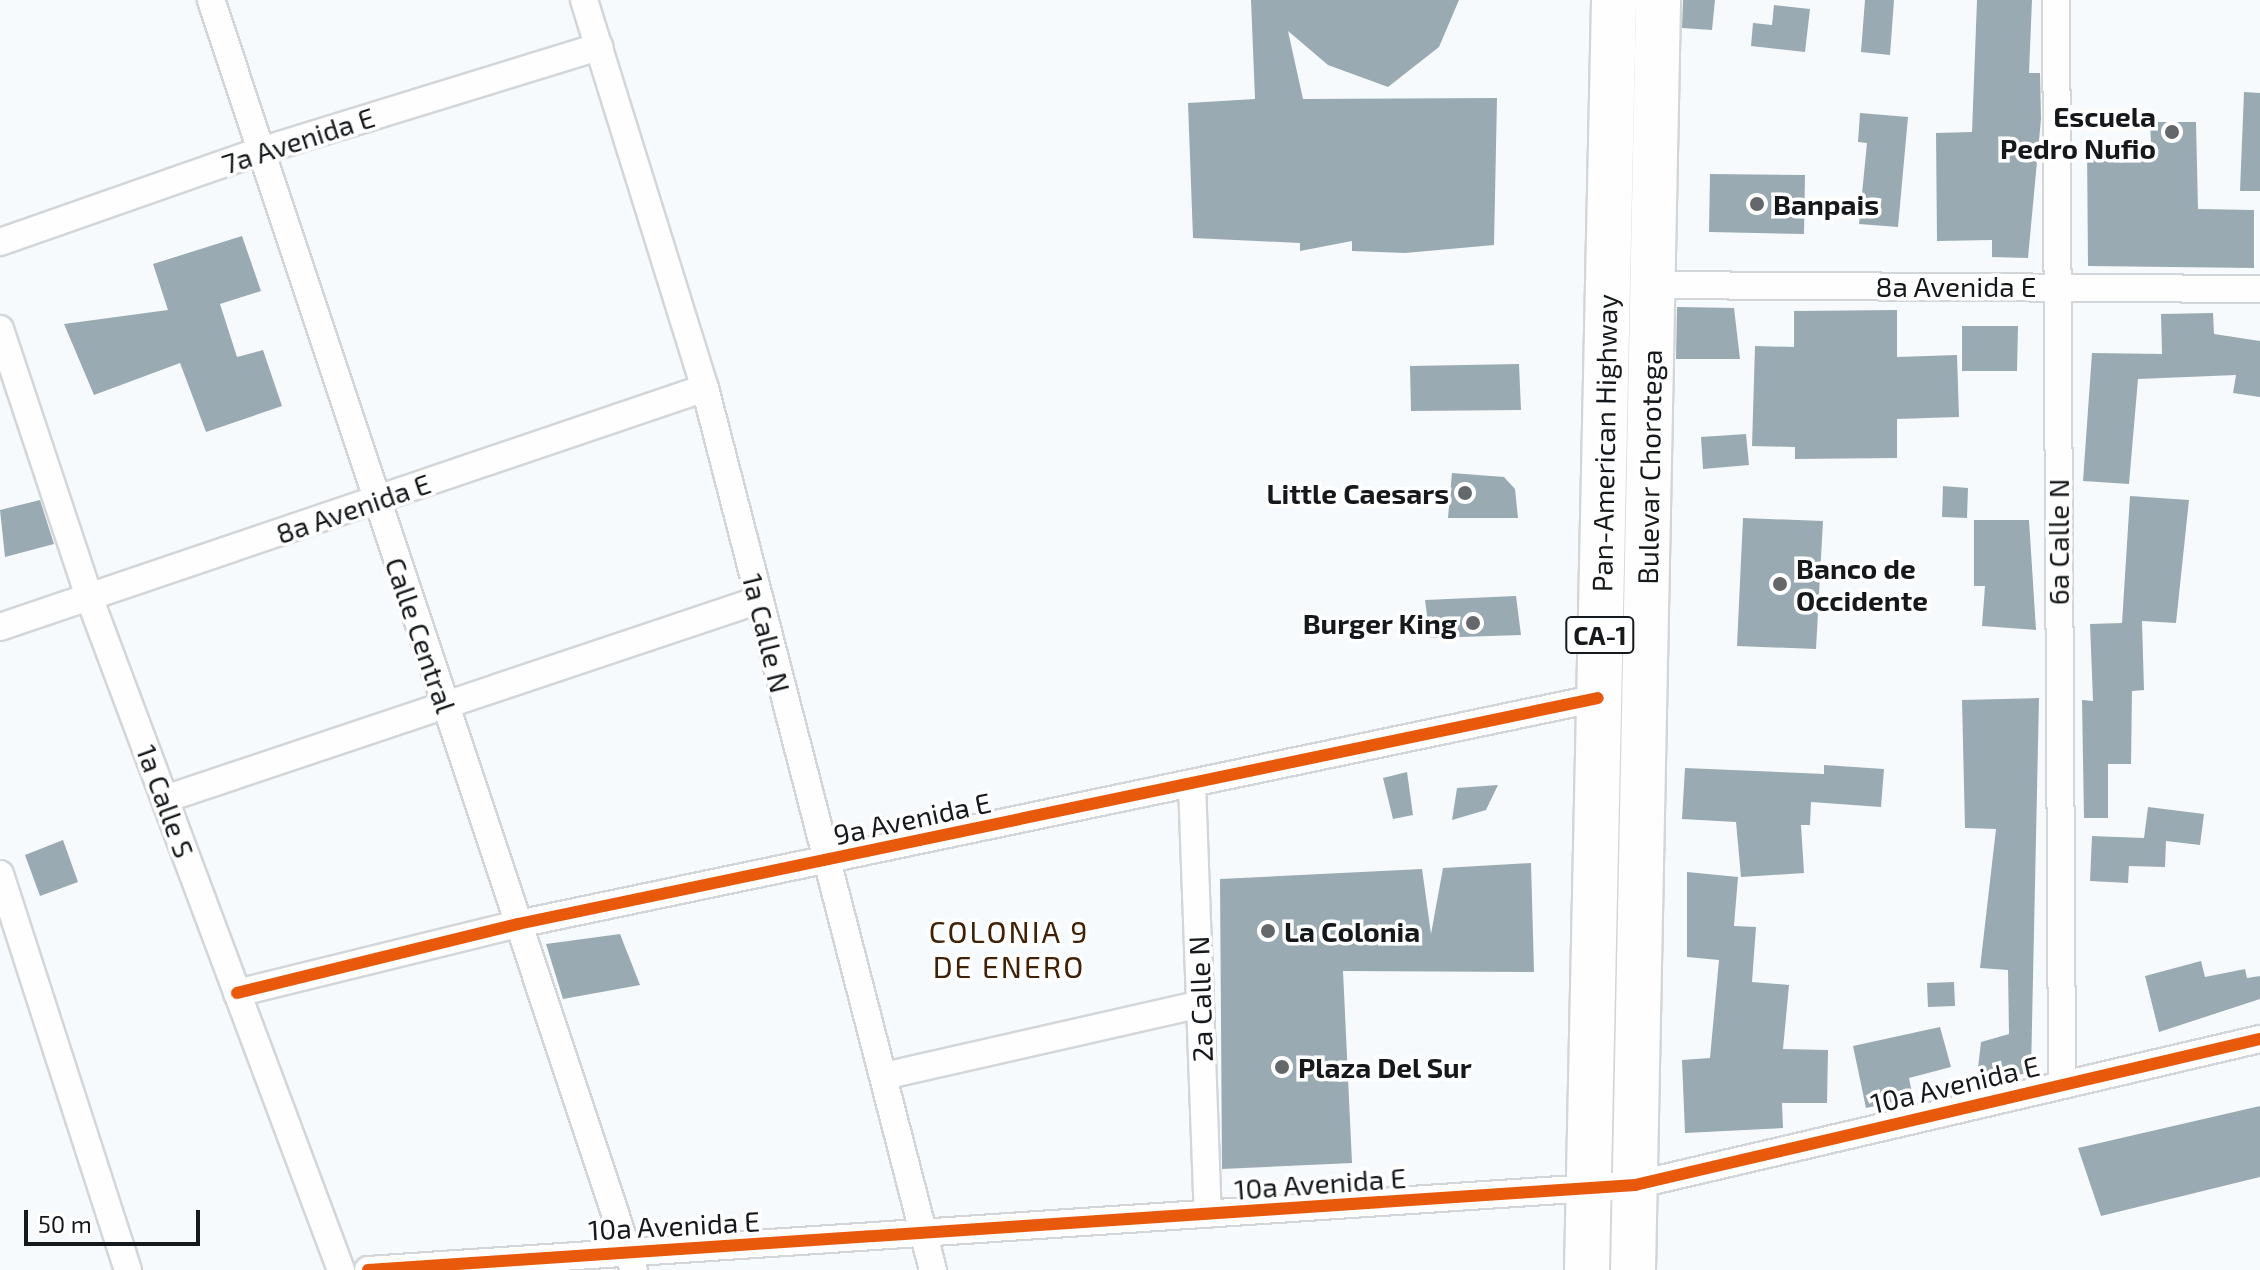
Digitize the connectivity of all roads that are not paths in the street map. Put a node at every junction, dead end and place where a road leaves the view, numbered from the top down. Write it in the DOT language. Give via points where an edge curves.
graph roads {
  1 [pos="211,0"];
  2 [pos="584,0"];
  3 [pos="1614,0"];
  4 [pos="1658,0"];
  5 [pos="2056,0"];
  6 [pos="599,47"];
  7 [pos="260,151"];
  8 [pos="0,242"];
  9 [pos="1653,285"];
  10 [pos="2056,287"];
  11 [pos="2260,289"];
  12 [pos="0,329"];
  13 [pos="705,388"];
  14 [pos="374,500"];
  15 [pos="89,597"];
  16 [pos="759,600"];
  17 [pos="0,627"];
  18 [pos="1598,698"];
  19 [pos="444,701"];
  20 [pos="1192,784"];
  21 [pos="165,799"];
  22 [pos="823,862"];
  23 [pos="0,874"];
  24 [pos="518,924"];
  25 [pos="237,993"];
  26 [pos="1200,1004"];
  27 [pos="2260,1039"];
  28 [pos="884,1076"];
  29 [pos="2062,1083"];
  30 [pos="1635,1185"];
  31 [pos="1588,1189"];
  32 [pos="1208,1214"];
  33 [pos="929,1234"];
  34 [pos="631,1260"];
  35 [pos="128,1270"];
  36 [pos="341,1270"];
  37 [pos="368,1270"];
  38 [pos="933,1270"];
  39 [pos="1587,1270"];
  40 [pos="1633,1270"];
  1 -- 7 [label="street, Calle Central"];
  2 -- 6 [label="street, 1a Calle N"];
  3 -- 18 [label="highway, Pan-American Highway / CA-1"];
  4 -- 9 [label="highway, Bulevar Chorotega / CA-1"];
  5 -- 10 [label="street, 6a Calle N"];
  6 -- 7 [label="street, 7a Avenida E"];
  6 -- 13 [label="street, 1a Calle N"];
  7 -- 8 [label="street, 7a Avenida E"];
  7 -- 14 [label="street, Calle Central"];
  9 -- 10 [label="street, 8a Avenida E"];
  9 -- 30 [label="highway, Bulevar Chorotega / CA-1"];
  10 -- 11 [label="street, 8a Avenida E"];
  10 -- 29 [label="street, 6a Calle N"];
  12 -- 15 [label="street, 1a Calle S"];
  13 -- 14 [label="street, 8a Avenida E"];
  13 -- 16 [label="street, 1a Calle N"];
  14 -- 15 [label="street, 8a Avenida E"];
  14 -- 19 [label="street, Calle Central"];
  15 -- 17 [label="street, 8a Avenida E"];
  15 -- 21 [label="street, 1a Calle S"];
  16 -- 19 [label="street"];
  16 -- 22 [label="street, 1a Calle N"];
  18 -- 20 [label="street, 9a Avenida E"];
  18 -- 31 [label="highway, Pan-American Highway / CA-1"];
  19 -- 21 [label="street"];
  19 -- 24 [label="street, Calle Central"];
  20 -- 22 [label="street, 9a Avenida E"];
  20 -- 26 [label="street, 2a Calle N"];
  21 -- 25 [label="street, 1a Calle S"];
  22 -- 24 [label="street, 9a Avenida E"];
  22 -- 28 [label="street, 1a Calle N"];
  23 -- 35 [label="street"];
  24 -- 25 [label="street, 9a Avenida E"];
  24 -- 34 [label="street, Calle Central"];
  25 -- 36 [label="street, 1a Calle S"];
  26 -- 28 [label="street"];
  26 -- 32 [label="street, 2a Calle N"];
  27 -- 29 [label="street, 10a Avenida E"];
  28 -- 33 [label="street, 1a Calle N"];
  29 -- 30 [label="street, 10a Avenida E"];
  30 -- 31 [label="street, 10a Avenida E"];
  30 -- 40 [label="highway, Bulevar Chorotega / CA-1"];
  31 -- 32 [label="street, 10a Avenida E"];
  31 -- 39 [label="highway, Pan-American Highway / CA-1"];
  32 -- 33 [label="street, 10a Avenida E"];
  33 -- 34 [label="street, 10a Avenida E"];
  33 -- 38 [label="street, 1a Calle N"];
  34 -- 37 [label="street, 10a Avenida E"];
}
